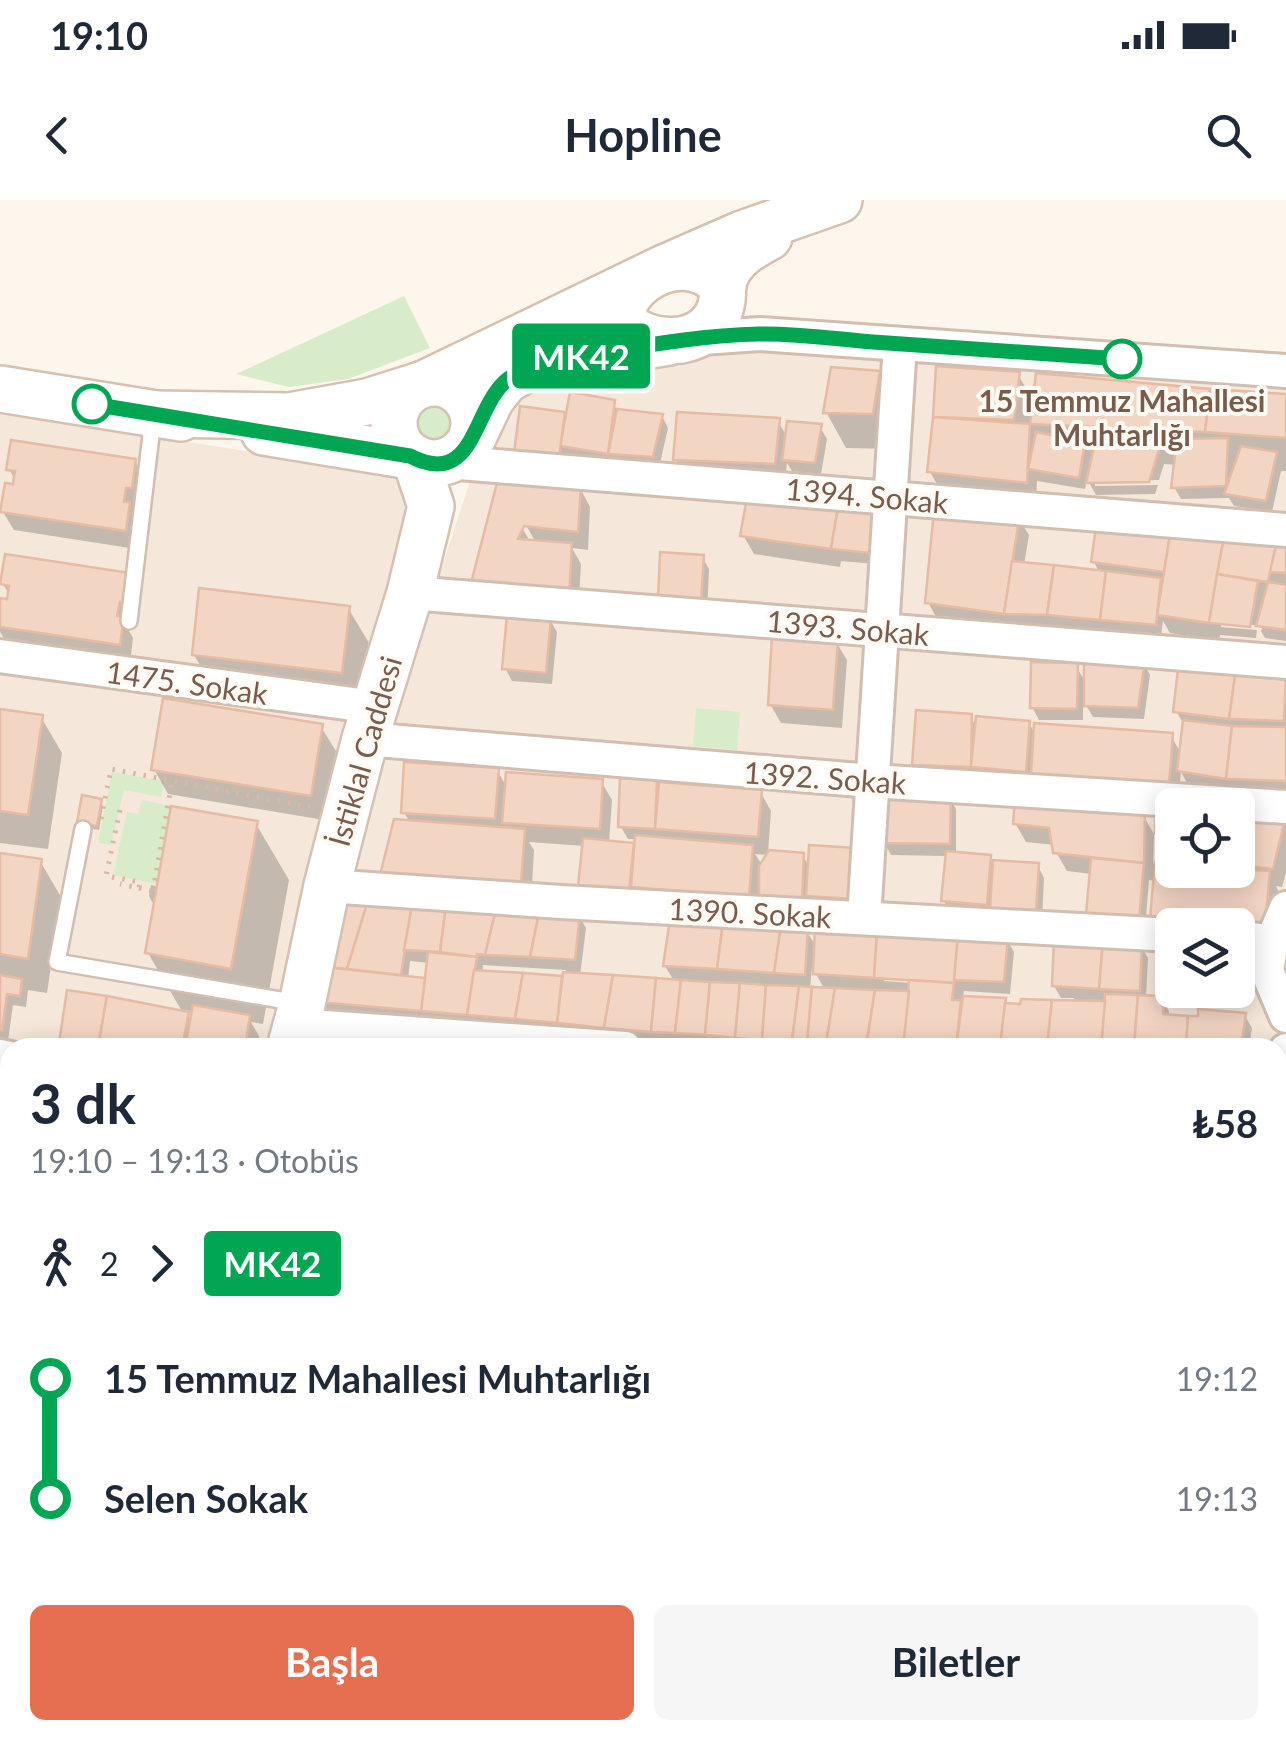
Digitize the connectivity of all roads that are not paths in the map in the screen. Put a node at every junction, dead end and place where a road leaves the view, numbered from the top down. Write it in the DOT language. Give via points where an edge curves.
graph roads {
  1 [pos="835,202"];
  2 [pos="662,269"];
  3 [pos="723,287"];
  4 [pos="760,334"];
  5 [pos="681,340"];
  6 [pos="900,344"];
  7 [pos="1286,371"];
  8 [pos="424,384"];
  9 [pos="0,389"];
  10 [pos="154,414"];
  11 [pos="436,453"];
  12 [pos="890,496"];
  13 [pos="1286,530"];
  14 [pos="410,592"];
  15 [pos="128,621"];
  16 [pos="882,630"];
  17 [pos="0,656"];
  18 [pos="1286,662"];
  19 [pos="370,723"];
  20 [pos="872,781"];
  21 [pos="1286,807"];
  22 [pos="83,830"];
  23 [pos="327,886"];
  24 [pos="1286,908"];
  25 [pos="864,918"];
  26 [pos="1155,933"];
  27 [pos="1255,940"];
  28 [pos="1272,941"];
  29 [pos="1286,1016"];
  30 [pos="296,1025"];
  31 [pos="481,1038"];
  1 -- 2 [label="street"];
  1 -- 3 [label="street" via="746,250"];
  2 -- 3 [label="street" via="702,270"];
  2 -- 5 [label="street" via="632,289 624,317 643,335"];
  2 -- 8 [label="street"];
  3 -- 4 [label="street" via="732,320"];
  3 -- 5 [label="street" via="712,325"];
  4 -- 5 [label="street"];
  4 -- 6 [label="street"];
  5 -- 11 [label="street" via="535,364 506,380"];
  6 -- 7 [label="street"];
  6 -- 12 [label="street"];
  8 -- 10 [label="street" via="289,416"];
  8 -- 11 [label="street" via="396,409 395,435 401,446"];
  8 -- 11 [label="street" via="460,392 474,412 475,424"];
  9 -- 10 [label="street"];
  10 -- 11 [label="street"];
  10 -- 15 [label="lane"];
  11 -- 12 [label="street, 1394. Sokak"];
  11 -- 14 [label="street, İstiklal Caddesi" via="432,506"];
  12 -- 13 [label="street, 1394. Sokak"];
  12 -- 16 [label="street"];
  14 -- 16 [label="street, 1393. Sokak"];
  14 -- 19 [label="street, İstiklal Caddesi"];
  16 -- 18 [label="street, 1393. Sokak"];
  16 -- 20 [label="street"];
  17 -- 19 [label="street, 1475. Sokak"];
  19 -- 20 [label="street, 1392. Sokak"];
  19 -- 23 [label="street, İstiklal Caddesi"];
  20 -- 21 [label="street, 1392. Sokak"];
  20 -- 25 [label="street"];
  22 -- 30 [label="lane" via="57,962"];
  23 -- 25 [label="street, 1390. Sokak"];
  23 -- 30 [label="street, İstiklal Caddesi"];
  24 -- 28 [label="street"];
  25 -- 26 [label="street, 1390. Sokak"];
  27 -- 28 [label="street"];
  28 -- 29 [label="street" via="1267,971"];
  30 -- 31 [label="street"];
}
